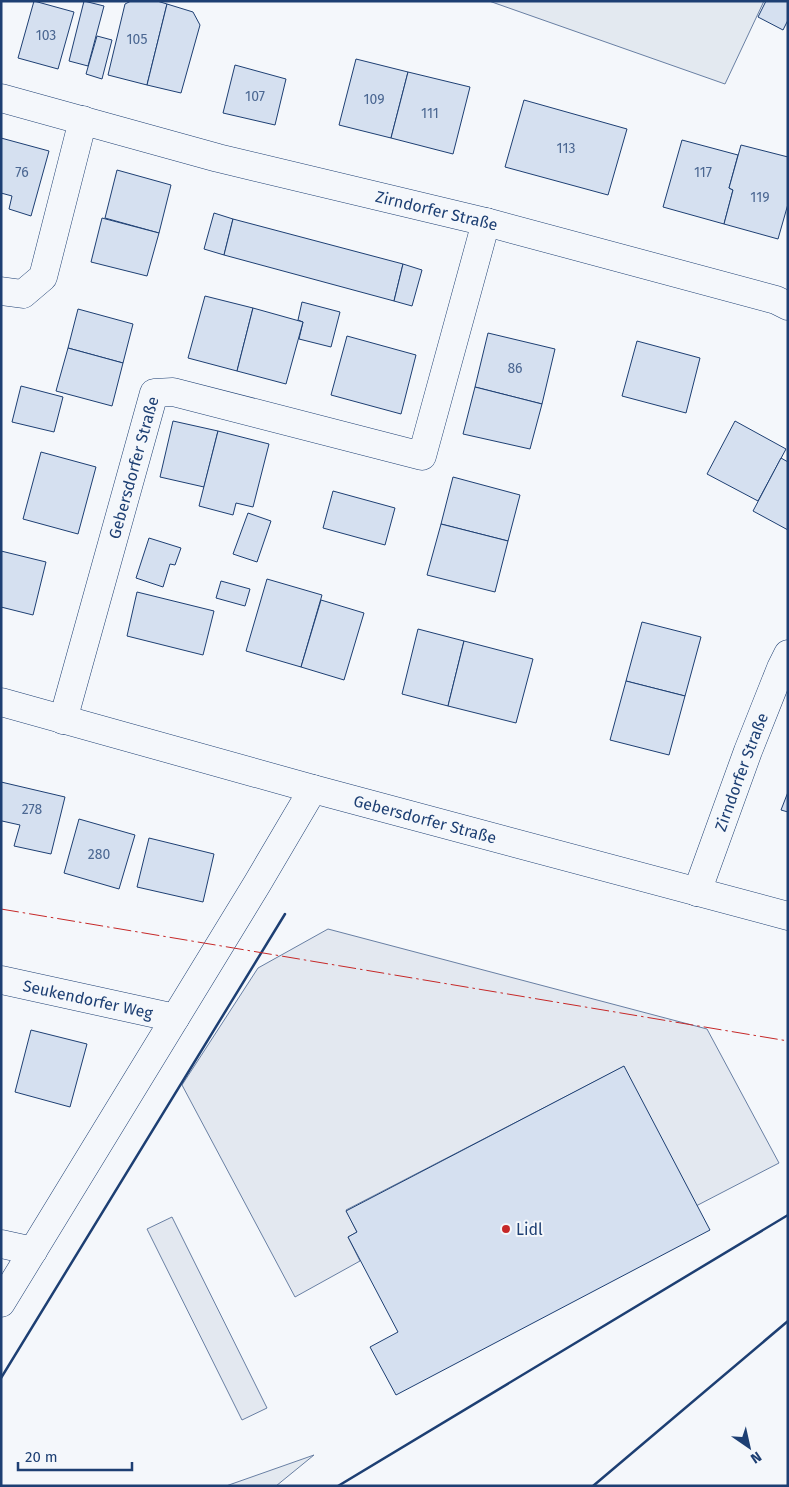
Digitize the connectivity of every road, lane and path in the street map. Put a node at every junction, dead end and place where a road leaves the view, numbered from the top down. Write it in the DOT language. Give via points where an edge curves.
graph roads {
  1 [pos="1,98"];
  2 [pos="83,120"];
  3 [pos="486,222"];
  4 [pos="1,291"];
  5 [pos="788,306"];
  6 [pos="788,654"];
  7 [pos="1,702"];
  8 [pos="63,720"];
  9 [pos="313,789"];
  10 [pos="697,892"];
  11 [pos="788,916"];
  12 [pos="1,980"];
  13 [pos="175,1018"];
  14 [pos="1,1244"];
  15 [pos="33,1251"];
  16 [pos="1,1303"];
  1 -- 2 [label="street, Zirndorfer Straße"];
  2 -- 3 [label="street, Zirndorfer Straße" via="218,158"];
  2 -- 4 [label="street" via="43,277 23,294"];
  3 -- 5 [label="street, Zirndorfer Straße" via="776,300"];
  3 -- 8 [label="street, Gebersdorfer Straße" via="422,456 173,392 154,393"];
  6 -- 10 [label="street, Zirndorfer Straße"];
  7 -- 8 [label="street, Gebersdorfer Straße"];
  8 -- 9 [label="street, Gebersdorfer Straße"];
  9 -- 10 [label="street, Gebersdorfer Straße"];
  9 -- 13 [label="street"];
  10 -- 11 [label="street, Gebersdorfer Straße"];
  12 -- 13 [label="street, Seukendorfer Weg"];
  13 -- 15 [label="street"];
  14 -- 15 [label="street"];
  15 -- 16 [label="street"];
}
